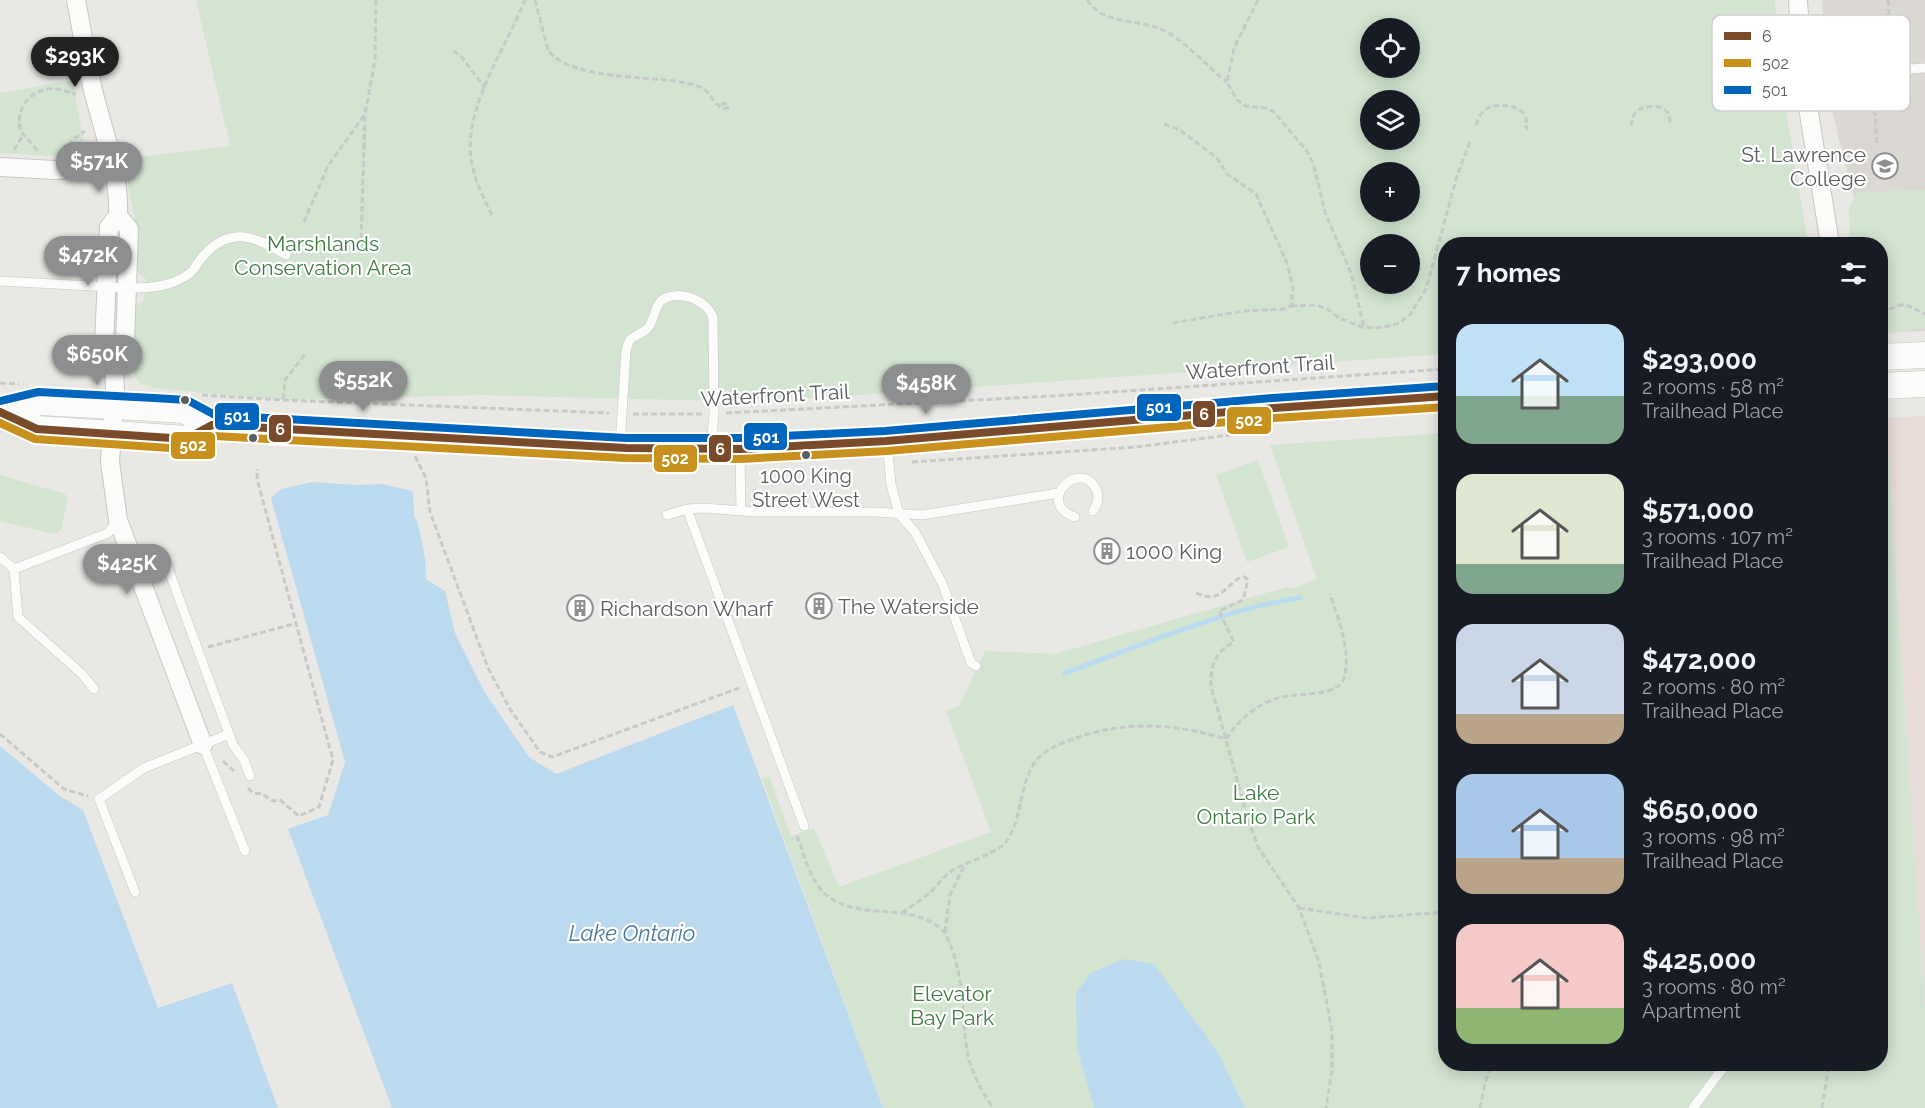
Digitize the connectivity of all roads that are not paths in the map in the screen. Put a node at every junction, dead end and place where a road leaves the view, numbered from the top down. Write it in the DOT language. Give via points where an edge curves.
graph roads {
  1 [pos="76,0"];
  2 [pos="1798,0"];
  3 [pos="1799,15"];
  4 [pos="1925,68"];
  5 [pos="1910,69"];
  6 [pos="1809,111"];
  7 [pos="0,167"];
  8 [pos="113,167"];
  9 [pos="118,216"];
  10 [pos="1829,237"];
  11 [pos="286,255"];
  12 [pos="0,281"];
  13 [pos="106,287"];
  14 [pos="128,288"];
  15 [pos="1925,355"];
  16 [pos="1888,357"];
  17 [pos="114,366"];
  18 [pos="1925,384"];
  19 [pos="1888,386"];
  20 [pos="1438,397"];
  21 [pos="113,407"];
  22 [pos="2,412"];
  23 [pos="212,425"];
  24 [pos="112,434"];
  25 [pos="886,441"];
  26 [pos="620,447"];
  27 [pos="710,448"];
  28 [pos="740,449"];
  29 [pos="1059,493"];
  30 [pos="687,509"];
  31 [pos="741,510"];
  32 [pos="1093,511"];
  33 [pos="899,514"];
  34 [pos="668,515"];
  35 [pos="1075,518"];
  36 [pos="118,520"];
  37 [pos="0,557"];
  38 [pos="134,562"];
  39 [pos="14,568"];
  40 [pos="976,666"];
  41 [pos="94,689"];
  42 [pos="229,734"];
  43 [pos="203,745"];
  44 [pos="250,776"];
  45 [pos="799,828"];
  46 [pos="245,851"];
  47 [pos="135,892"];
  48 [pos="1721,1071"];
  49 [pos="1693,1108"];
  1 -- 8 [label="street"];
  2 -- 3 [label="street"];
  4 -- 5 [label="lane"];
  6 -- 10 [label="street"];
  7 -- 8 [label="street"];
  8 -- 9 [label="street"];
  9 -- 13 [label="street" via="108,227"];
  9 -- 14 [label="street" via="129,229"];
  11 -- 14 [label="lane" via="239,235 218,242 192,272 172,284"];
  12 -- 13 [label="lane"];
  13 -- 14 [label="lane"];
  13 -- 17 [label="street" via="104,345"];
  14 -- 17 [label="street" via="125,345"];
  15 -- 16 [label="main road"];
  17 -- 21 [label="street"];
  18 -- 19 [label="main road"];
  20 -- 25 [label="main road"];
  21 -- 22 [label="main road" via="39,402"];
  21 -- 23 [label="main road" via="184,410"];
  21 -- 24 [label="street"];
  22 -- 24 [label="main road" via="37,429"];
  23 -- 24 [label="main road" via="186,439"];
  23 -- 26 [label="main road"];
  24 -- 36 [label="street" via="110,462"];
  25 -- 28 [label="main road"];
  25 -- 33 [label="lane"];
  26 -- 27 [label="main road"];
  26 -- 27 [label="lane" via="629,340 648,328 664,299 691,297 712,313 714,327"];
  27 -- 28 [label="main road"];
  28 -- 31 [label="lane"];
  29 -- 32 [label="lane" via="1072,479 1090,482 1098,499"];
  29 -- 33 [label="lane" via="922,515"];
  29 -- 35 [label="lane" via="1060,506"];
  30 -- 31 [label="lane"];
  30 -- 34 [label="lane"];
  30 -- 45 [label="lane"];
  31 -- 33 [label="lane"];
  33 -- 40 [label="lane" via="915,532 943,585 971,663"];
  36 -- 38 [label="street"];
  36 -- 39 [label="lane" via="108,533"];
  37 -- 39 [label="lane"];
  38 -- 42 [label="lane" via="162,552"];
  38 -- 43 [label="street"];
  39 -- 41 [label="lane" via="18,617"];
  42 -- 43 [label="lane"];
  42 -- 44 [label="lane"];
  43 -- 46 [label="lane"];
  43 -- 47 [label="lane" via="144,768 99,799"];
  48 -- 49 [label="lane"];
}
